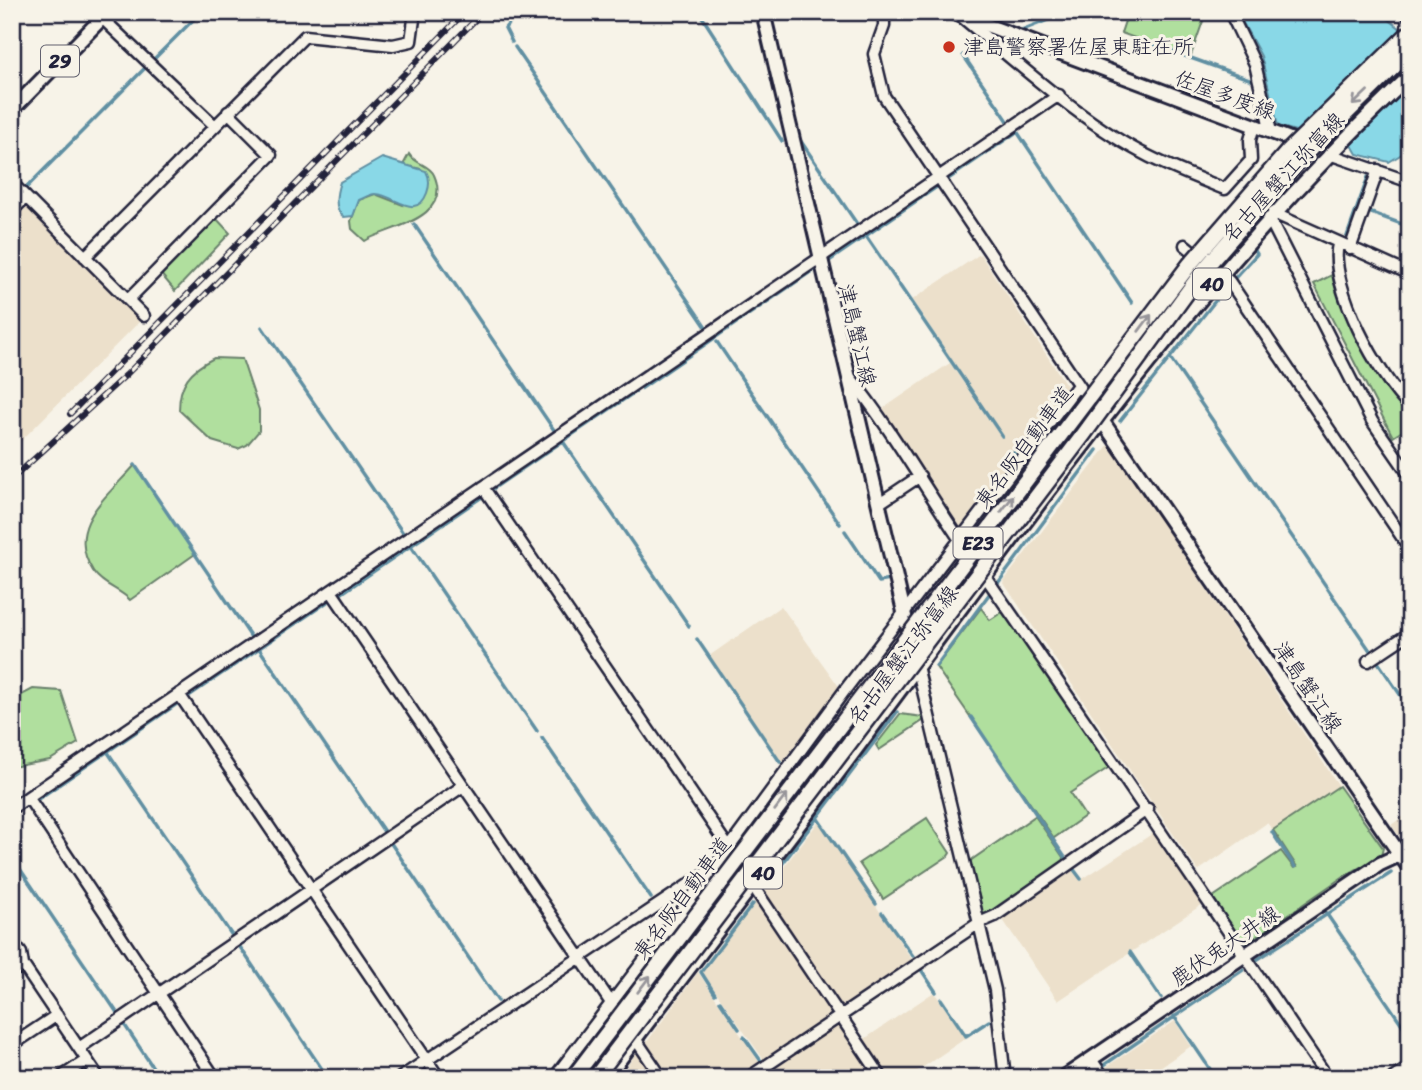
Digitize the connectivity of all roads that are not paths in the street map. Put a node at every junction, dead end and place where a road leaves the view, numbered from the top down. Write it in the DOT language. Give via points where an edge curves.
graph roads {
  1 [pos="415,12"];
  2 [pos="763,12"];
  3 [pos="884,12"];
  4 [pos="1230,12"];
  5 [pos="105,14"];
  6 [pos="958,15"];
  7 [pos="1409,22"];
  8 [pos="1410,51"];
  9 [pos="1410,76"];
  10 [pos="1059,95"];
  11 [pos="12,110"];
  12 [pos="228,112"];
  13 [pos="215,125"];
  14 [pos="1254,126"];
  15 [pos="1271,132"];
  16 [pos="1329,154"];
  17 [pos="1378,170"];
  18 [pos="941,180"];
  19 [pos="1410,182"];
  20 [pos="12,183"];
  21 [pos="26,197"];
  22 [pos="12,211"];
  23 [pos="1271,215"];
  24 [pos="1338,244"];
  25 [pos="1185,246"];
  26 [pos="1350,249"];
  27 [pos="85,257"];
  28 [pos="819,258"];
  29 [pos="1410,274"];
  30 [pos="1219,275"];
  31 [pos="128,300"];
  32 [pos="144,316"];
  33 [pos="846,371"];
  34 [pos="1078,385"];
  35 [pos="1410,407"];
  36 [pos="1103,422"];
  37 [pos="920,476"];
  38 [pos="1410,476"];
  39 [pos="483,487"];
  40 [pos="878,504"];
  41 [pos="961,540"];
  42 [pos="1410,549"];
  43 [pos="986,576"];
  44 [pos="331,591"];
  45 [pos="904,615"];
  46 [pos="1410,632"];
  47 [pos="1371,659"];
  48 [pos="917,666"];
  49 [pos="179,694"];
  50 [pos="463,786"];
  51 [pos="28,797"];
  52 [pos="12,808"];
  53 [pos="1148,809"];
  54 [pos="729,848"];
  55 [pos="1405,852"];
  56 [pos="715,867"];
  57 [pos="1410,869"];
  58 [pos="753,886"];
  59 [pos="312,889"];
  60 [pos="979,923"];
  61 [pos="12,941"];
  62 [pos="1245,956"];
  63 [pos="579,957"];
  64 [pos="23,965"];
  65 [pos="12,972"];
  66 [pos="159,994"];
  67 [pos="611,1002"];
  68 [pos="57,1015"];
  69 [pos="839,1015"];
  70 [pos="635,1038"];
  71 [pos="12,1045"];
  72 [pos="79,1048"];
  73 [pos="1091,1059"];
  74 [pos="87,1060"];
  75 [pos="427,1060"];
  76 [pos="1410,1067"];
  77 [pos="60,1078"];
  78 [pos="99,1078"];
  79 [pos="215,1078"];
  80 [pos="400,1078"];
  81 [pos="439,1078"];
  82 [pos="554,1078"];
  83 [pos="573,1078"];
  84 [pos="595,1078"];
  85 [pos="606,1078"];
  86 [pos="662,1078"];
  87 [pos="748,1078"];
  88 [pos="882,1078"];
  89 [pos="1005,1078"];
  90 [pos="1063,1078"];
  91 [pos="1104,1078"];
  92 [pos="1328,1078"];
  93 [pos="1394,1078"];
  1 -- 12 [label="street" via="411,41 393,45 305,36"];
  2 -- 28 [label="main road, 津島蟹江線"];
  3 -- 18 [label="street" via="874,54 880,85"];
  4 -- 15 [label="street" via="1255,64"];
  5 -- 11 [label="main road, 29"];
  5 -- 13 [label="street"];
  6 -- 10 [label="street"];
  6 -- 14 [label="main road, 佐屋多度線"];
  83 -- 7 [label="highway, 東名阪自動車道 / E23, one-way, bridge" via="1190,264"];
  8 -- 84 [label="highway, 東名阪自動車道 / E23, one-way, bridge" via="1299,160 1202,272"];
  9 -- 16 [label="main road, 名古屋蟹江弥富線 / 40"];
  10 -- 14 [label="street" via="1149,156 1225,189 1251,160"];
  10 -- 18 [label="street"];
  12 -- 13 [label="street"];
  12 -- 31 [label="street" via="271,155"];
  13 -- 27 [label="street"];
  14 -- 15 [label="main road, 佐屋多度線"];
  15 -- 16 [label="main road, 佐屋多度線"];
  16 -- 17 [label="street"];
  16 -- 23 [label="main road, 名古屋蟹江弥富線 / 40"];
  17 -- 19 [label="street"];
  17 -- 26 [label="street"];
  18 -- 28 [label="street"];
  18 -- 34 [label="street"];
  20 -- 21 [label="street"];
  21 -- 22 [label="street"];
  21 -- 27 [label="street"];
  23 -- 24 [label="street"];
  23 -- 30 [label="main road, 名古屋蟹江弥富線 / 40"];
  23 -- 38 [label="street" via="1372,421"];
  24 -- 26 [label="street"];
  24 -- 35 [label="street" via="1335,264 1350,312 1395,394"];
  25 -- 30 [label="street"];
  26 -- 29 [label="street"];
  27 -- 31 [label="street"];
  28 -- 33 [label="main road, 津島蟹江線"];
  28 -- 39 [label="street"];
  30 -- 36 [label="main road, 名古屋蟹江弥富線 / 40"];
  30 -- 42 [label="street" via="1229,281"];
  31 -- 32 [label="street"];
  33 -- 37 [label="street"];
  33 -- 40 [label="main road, 津島蟹江線"];
  34 -- 36 [label="street"];
  34 -- 41 [label="street"];
  36 -- 43 [label="main road, 名古屋蟹江弥富線 / 40"];
  36 -- 55 [label="main road, 津島蟹江線"];
  37 -- 40 [label="street"];
  37 -- 41 [label="street"];
  39 -- 44 [label="street"];
  39 -- 54 [label="street"];
  40 -- 45 [label="main road, 津島蟹江線"];
  41 -- 43 [label="street"];
  41 -- 45 [label="street"];
  43 -- 48 [label="main road, 名古屋蟹江弥富線 / 40"];
  43 -- 53 [label="street"];
  44 -- 49 [label="street"];
  44 -- 50 [label="street"];
  45 -- 48 [label="main road, 津島蟹江線"];
  45 -- 54 [label="street"];
  46 -- 47 [label="street"];
  48 -- 58 [label="main road, 名古屋蟹江弥富線 / 40"];
  48 -- 60 [label="street"];
  49 -- 51 [label="street"];
  49 -- 59 [label="street"];
  50 -- 59 [label="street"];
  50 -- 63 [label="street"];
  51 -- 52 [label="street"];
  51 -- 66 [label="street"];
  53 -- 60 [label="street"];
  53 -- 62 [label="street"];
  54 -- 56 [label="street"];
  55 -- 57 [label="main road, 津島蟹江線"];
  55 -- 62 [label="main road, 鹿伏兎大井線"];
  56 -- 63 [label="street"];
  56 -- 67 [label="street"];
  58 -- 69 [label="street"];
  58 -- 70 [label="main road, 名古屋蟹江弥富線 / 40"];
  59 -- 66 [label="street"];
  59 -- 75 [label="street"];
  60 -- 69 [label="street"];
  60 -- 89 [label="street" via="995,990"];
  61 -- 64 [label="street"];
  62 -- 73 [label="main road, 鹿伏兎大井線"];
  62 -- 92 [label="street"];
  63 -- 67 [label="street"];
  63 -- 75 [label="street"];
  64 -- 65 [label="street"];
  64 -- 68 [label="street"];
  66 -- 72 [label="street"];
  66 -- 79 [label="street"];
  67 -- 70 [label="street"];
  67 -- 82 [label="street"];
  68 -- 71 [label="street"];
  68 -- 72 [label="street"];
  69 -- 87 [label="street"];
  69 -- 88 [label="street"];
  70 -- 85 [label="main road, 名古屋蟹江弥富線 / 40"];
  70 -- 86 [label="street"];
  72 -- 74 [label="street"];
  73 -- 90 [label="main road, 鹿伏兎大井線"];
  73 -- 91 [label="street"];
  74 -- 77 [label="street"];
  74 -- 78 [label="street"];
  75 -- 80 [label="street"];
  75 -- 81 [label="street"];
  76 -- 93 [label="street"];
}
